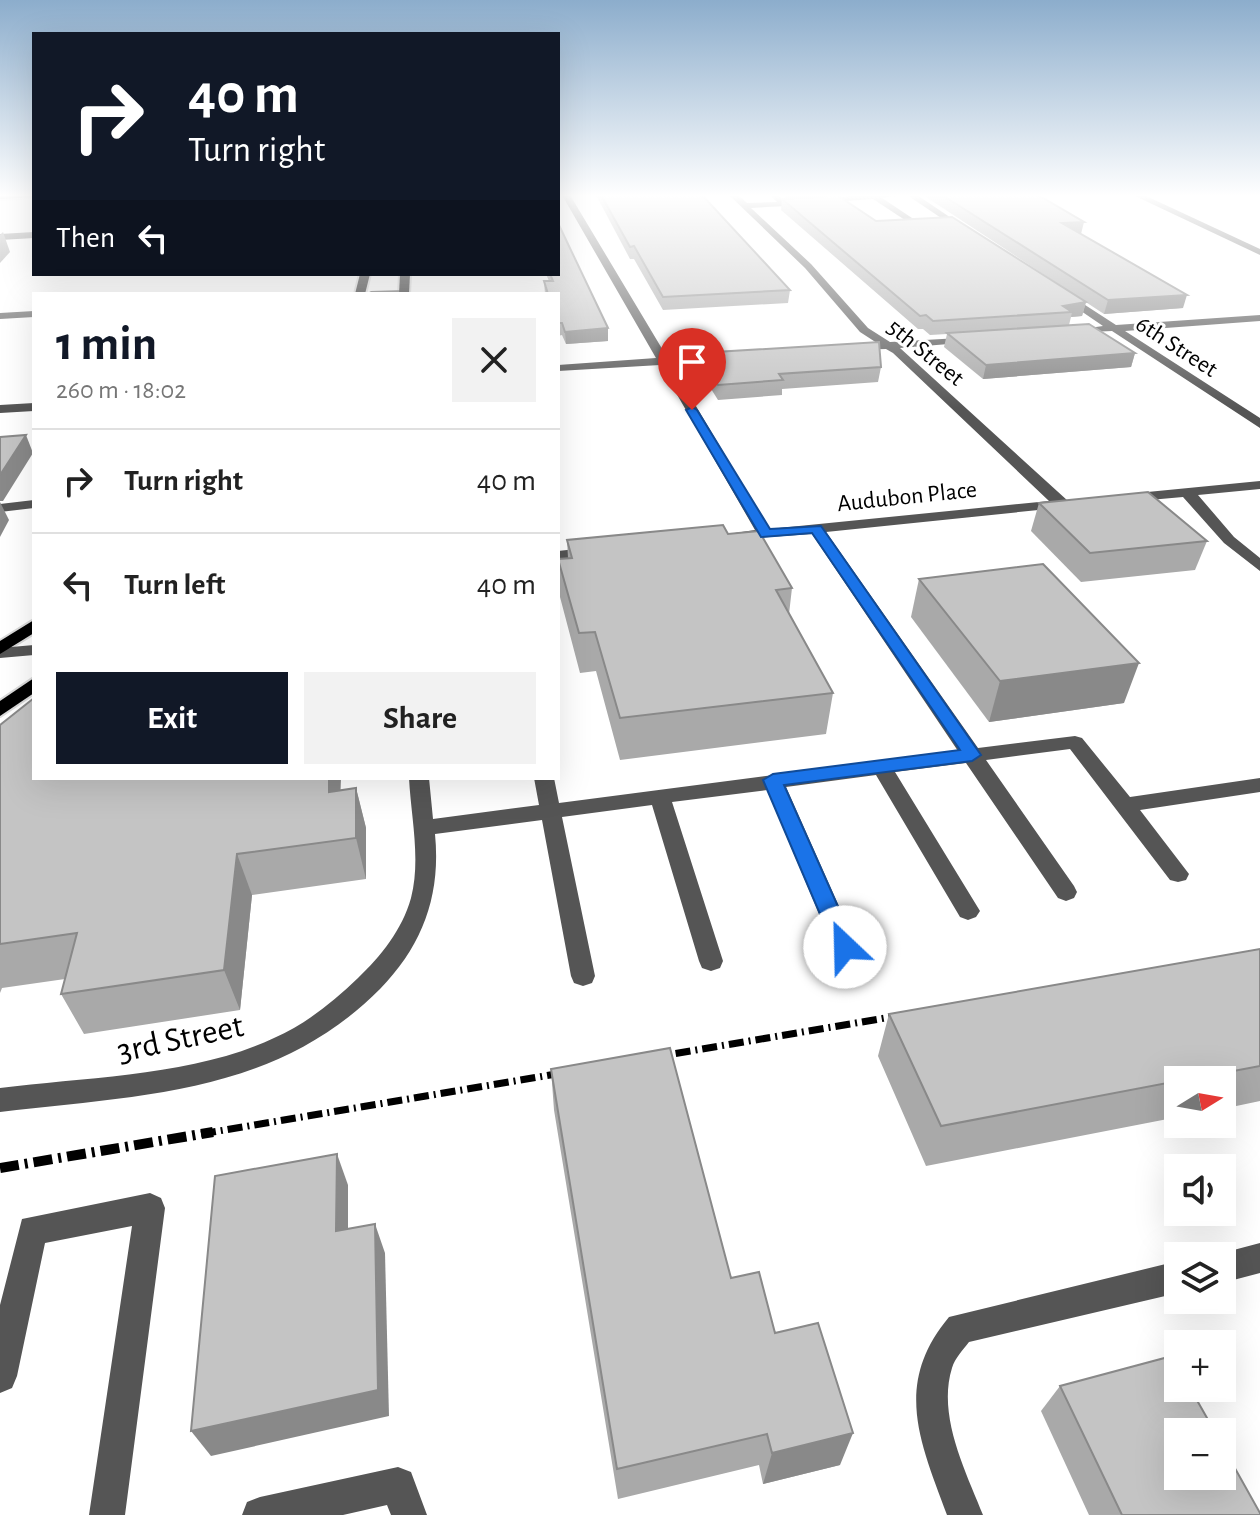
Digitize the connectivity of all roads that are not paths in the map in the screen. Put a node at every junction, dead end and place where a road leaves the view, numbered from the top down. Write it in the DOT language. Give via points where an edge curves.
graph roads {
  1 [pos="604,266"];
  2 [pos="808,266"];
  3 [pos="1052,287"];
  4 [pos="32,314"];
  5 [pos="0,316"];
  6 [pos="1260,318"];
  7 [pos="1113,328"];
  8 [pos="1053,333"];
  9 [pos="992,337"];
  10 [pos="887,345"];
  11 [pos="842,348"];
  12 [pos="737,356"];
  13 [pos="662,361"];
  14 [pos="560,368"];
  15 [pos="32,407"];
  16 [pos="0,409"];
  17 [pos="1260,424"];
  18 [pos="1260,485"];
  19 [pos="1187,492"];
  20 [pos="1108,500"];
  21 [pos="32,504"];
  22 [pos="1069,504"];
  23 [pos="0,508"];
  24 [pos="816,529"];
  25 [pos="765,534"];
  26 [pos="721,539"];
  27 [pos="617,549"];
  28 [pos="560,556"];
  29 [pos="1260,566"];
  30 [pos="32,627"];
  31 [pos="32,650"];
  32 [pos="0,651"];
  33 [pos="32,686"];
  34 [pos="0,710"];
  35 [pos="972,755"];
  36 [pos="881,766"];
  37 [pos="419,780"];
  38 [pos="544,780"];
  39 [pos="773,780"];
  40 [pos="1260,785"];
  41 [pos="660,796"];
  42 [pos="1126,805"];
  43 [pos="550,810"];
  44 [pos="422,828"];
  45 [pos="1178,874"];
  46 [pos="1066,892"];
  47 [pos="968,911"];
  48 [pos="845,947"];
  49 [pos="711,961"];
  50 [pos="583,976"];
  51 [pos="0,1100"];
  52 [pos="1260,1258"];
  53 [pos="1236,1264"];
  54 [pos="1164,1280"];
  55 [pos="5,1337"];
  56 [pos="0,1376"];
  57 [pos="107,1515"];
  58 [pos="260,1515"];
  59 [pos="409,1515"];
  60 [pos="965,1515"];
  1 -- 13 [label="street"];
  2 -- 10 [label="street, 5th Street" via="864,330"];
  3 -- 7 [label="street, 6th Street"];
  4 -- 5 [label="street"];
  6 -- 7 [label="street"];
  7 -- 8 [label="street"];
  7 -- 17 [label="street, 6th Street"];
  9 -- 10 [label="street"];
  10 -- 11 [label="street"];
  10 -- 22 [label="street, 5th Street"];
  12 -- 13 [label="street"];
  13 -- 14 [label="street"];
  13 -- 25 [label="street"];
  15 -- 16 [label="street"];
  18 -- 19 [label="street"];
  19 -- 20 [label="street"];
  19 -- 29 [label="street"];
  21 -- 23 [label="street"];
  22 -- 24 [label="street, Audubon Place"];
  24 -- 25 [label="street, Audubon Place"];
  24 -- 35 [label="street"];
  25 -- 26 [label="street, Audubon Place"];
  27 -- 28 [label="street"];
  30 -- 32 [label="main road"];
  31 -- 32 [label="street"];
  33 -- 34 [label="main road"];
  35 -- 36 [label="street"];
  35 -- 42 [label="street" via="1075,742"];
  35 -- 46 [label="street"];
  36 -- 39 [label="street"];
  36 -- 47 [label="street"];
  37 -- 44 [label="street, 3rd Street"];
  38 -- 43 [label="street"];
  39 -- 41 [label="street"];
  39 -- 48 [label="street"];
  40 -- 42 [label="street"];
  41 -- 43 [label="street"];
  41 -- 49 [label="street"];
  42 -- 45 [label="street"];
  43 -- 44 [label="street"];
  43 -- 50 [label="street"];
  44 -- 51 [label="street, 3rd Street" via="422,897 406,937 380,974 323,1023 271,1052 226,1066"];
  52 -- 53 [label="street"];
  54 -- 60 [label="street" via="960,1328 947,1340 937,1357 931,1413"];
  55 -- 56 [label="street"];
  55 -- 57 [label="street" via="33,1230 150,1208"];
  58 -- 59 [label="street" via="398,1485"];
}
